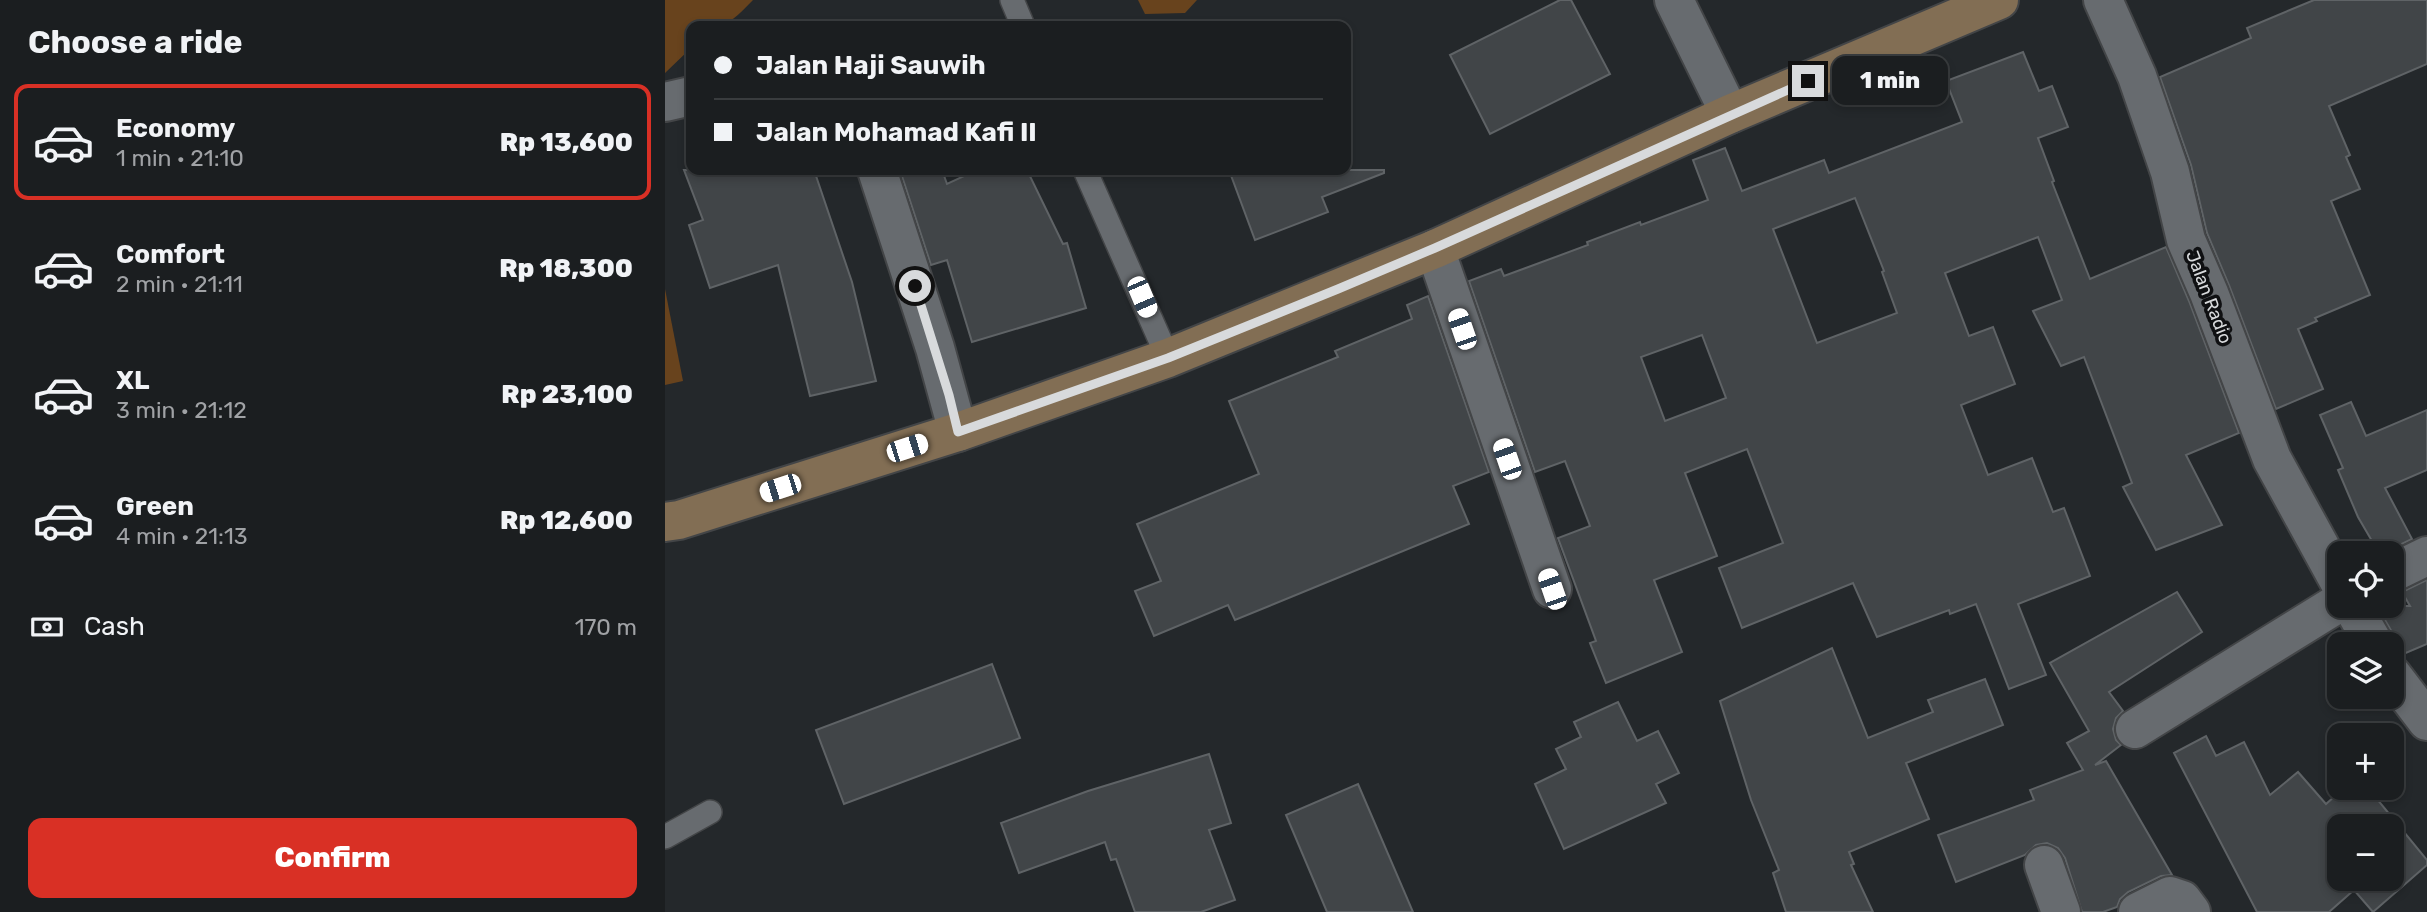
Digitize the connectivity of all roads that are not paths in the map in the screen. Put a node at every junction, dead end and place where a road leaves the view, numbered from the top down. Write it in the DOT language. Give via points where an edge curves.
graph roads {
  1 [pos="1011,0"];
  2 [pos="1674,0"];
  3 [pos="1999,0"];
  4 [pos="2103,0"];
  5 [pos="1021,21"];
  6 [pos="686,97"];
  7 [pos="665,102"];
  8 [pos="1725,102"];
  9 [pos="879,175"];
  10 [pos="1086,175"];
  11 [pos="1435,248"];
  12 [pos="1163,346"];
  13 [pos="958,432"];
  14 [pos="665,522"];
  15 [pos="2427,556"];
  16 [pos="2327,559"];
  17 [pos="2404,567"];
  18 [pos="1552,589"];
  19 [pos="2327,610"];
  20 [pos="2404,691"];
  21 [pos="2427,721"];
  22 [pos="2135,729"];
  23 [pos="711,812"];
  24 [pos="665,837"];
  25 [pos="2044,865"];
  26 [pos="2061,912"];
  27 [pos="2137,912"];
  28 [pos="2191,912"];
  1 -- 5 [label="lane"];
  2 -- 8 [label="street"];
  3 -- 8 [label="main road"];
  4 -- 16 [label="street, Jalan Radio" via="2143,94 2170,172 2186,240 2267,448"];
  6 -- 7 [label="street"];
  8 -- 11 [label="main road"];
  9 -- 13 [label="street"];
  10 -- 12 [label="lane"];
  11 -- 12 [label="main road"];
  11 -- 18 [label="street"];
  12 -- 13 [label="main road"];
  13 -- 14 [label="main road"];
  15 -- 17 [label="street"];
  19 -- 22 [label="street"];
  20 -- 21 [label="street"];
  23 -- 24 [label="lane"];
  25 -- 26 [label="street"];
  27 -- 28 [label="street" via="2170,896 2182,900"];
}
